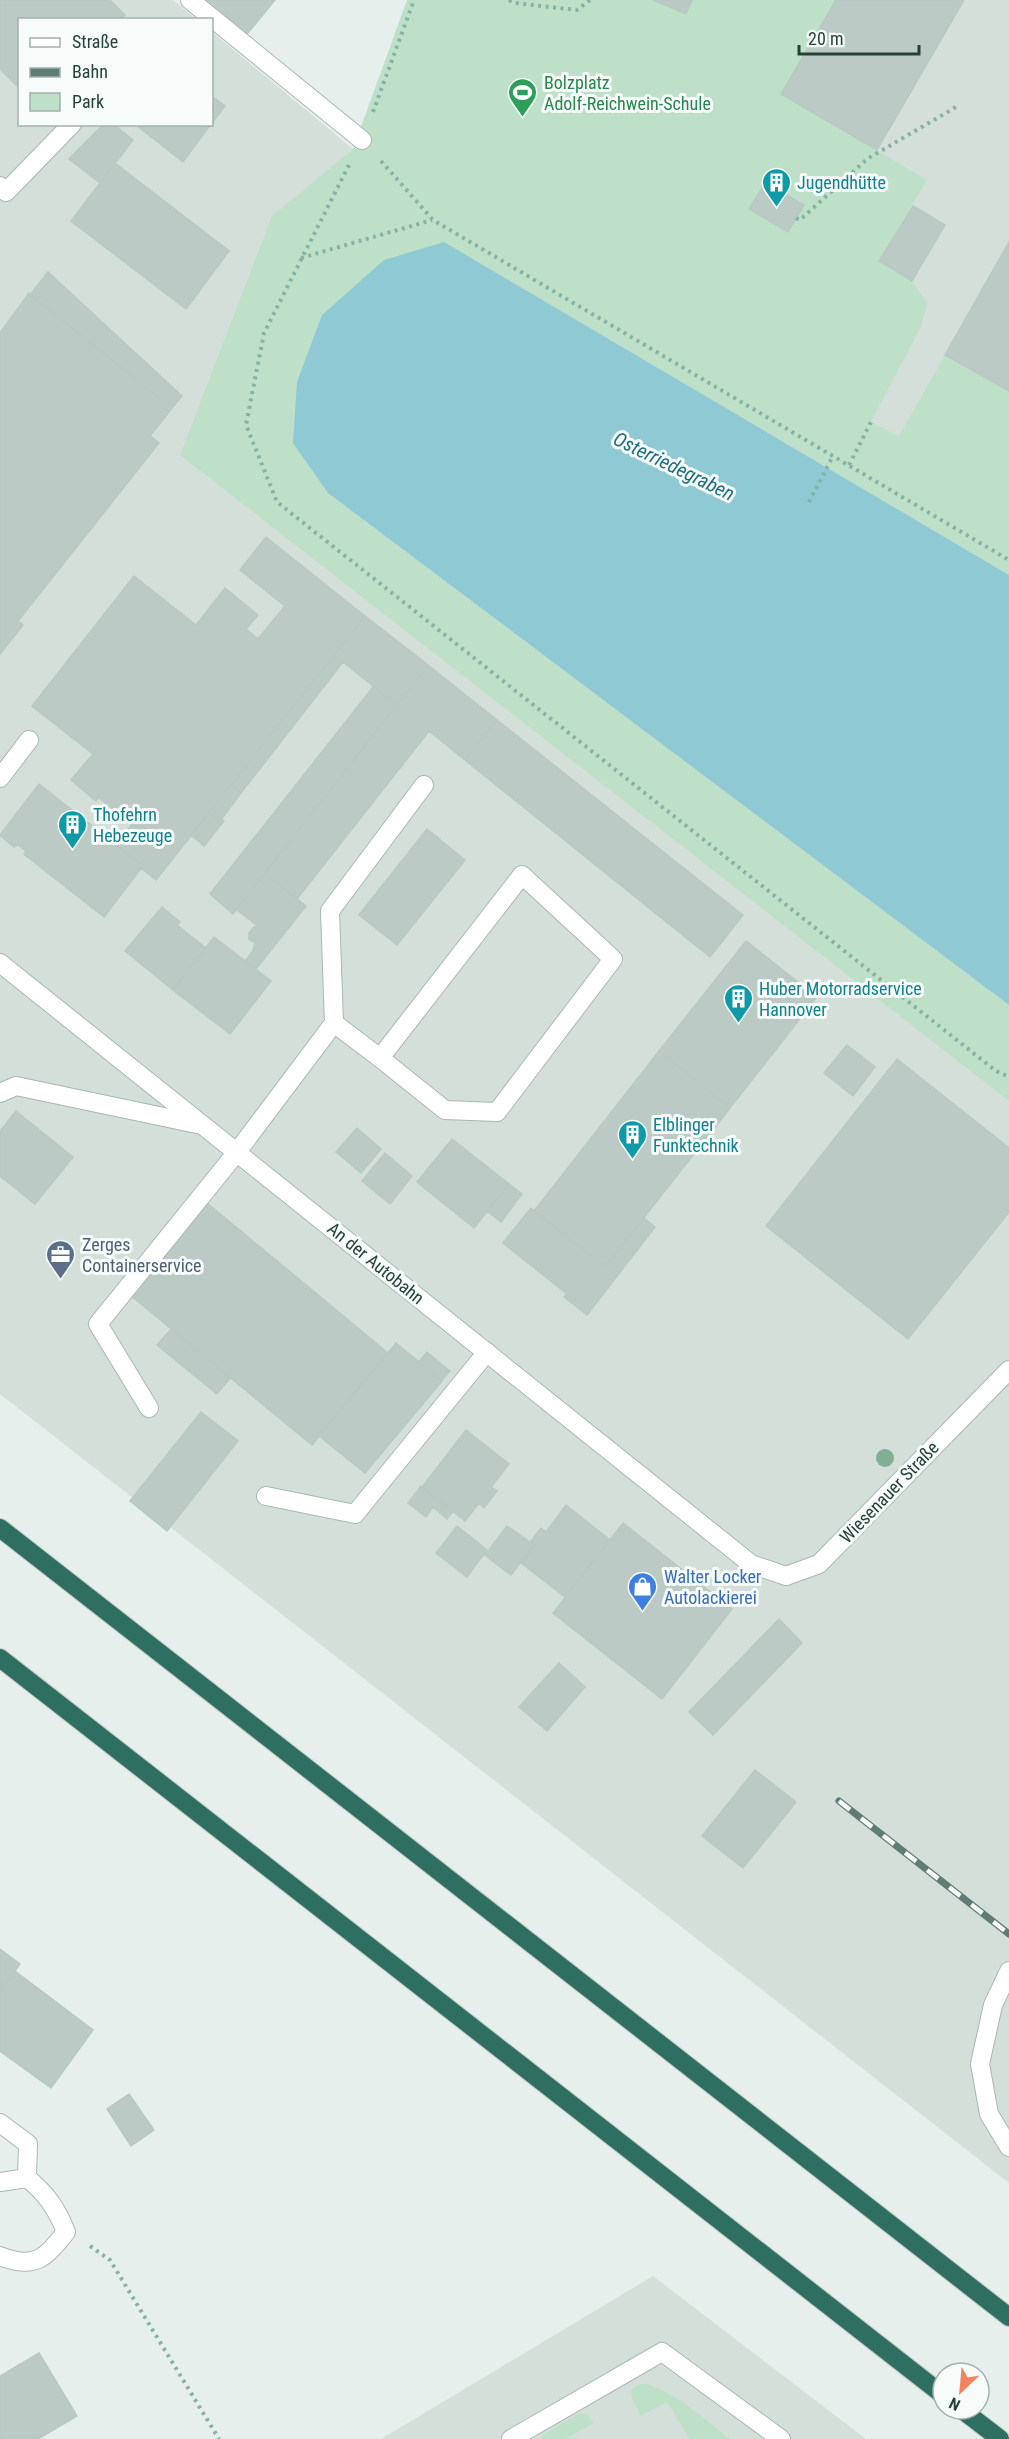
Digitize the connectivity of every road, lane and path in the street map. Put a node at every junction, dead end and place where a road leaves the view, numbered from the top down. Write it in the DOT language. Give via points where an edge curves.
graph roads {
  1 [pos="190,0"];
  2 [pos="414,0"];
  3 [pos="509,0"];
  4 [pos="590,0"];
  5 [pos="212,18"];
  6 [pos="213,19"];
  7 [pos="956,107"];
  8 [pos="70,126"];
  9 [pos="362,140"];
  10 [pos="0,186"];
  11 [pos="796,218"];
  12 [pos="433,220"];
  13 [pos="300,258"];
  14 [pos="871,422"];
  15 [pos="833,456"];
  16 [pos="849,465"];
  17 [pos="809,502"];
  18 [pos="1009,560"];
  19 [pos="29,740"];
  20 [pos="0,778"];
  21 [pos="424,785"];
  22 [pos="0,963"];
  23 [pos="334,1023"];
  24 [pos="380,1058"];
  25 [pos="1009,1077"];
  26 [pos="0,1093"];
  27 [pos="202,1125"];
  28 [pos="237,1152"];
  29 [pos="487,1352"];
  30 [pos="1009,1370"];
  31 [pos="149,1407"];
  32 [pos="266,1496"];
  33 [pos="0,1528"];
  34 [pos="751,1564"];
  35 [pos="0,1659"];
  36 [pos="1009,1971"];
  37 [pos="0,2123"];
  38 [pos="1009,2147"];
  39 [pos="27,2178"];
  40 [pos="0,2182"];
  41 [pos="66,2232"];
  42 [pos="0,2256"];
  43 [pos="1009,2317"];
  44 [pos="931,2386"];
  45 [pos="977,2421"];
  46 [pos="219,2439"];
  47 [pos="512,2439"];
  48 [pos="781,2439"];
  49 [pos="1000,2439"];
  1 -- 5 [label="street"];
  2 -- 9 [label="path"];
  3 -- 4 [label="path" via="577,10"];
  6 -- 9 [label="street"];
  7 -- 11 [label="path" via="867,159 800,220"];
  8 -- 10 [label="street" via="6,192"];
  9 -- 12 [label="path"];
  9 -- 13 [label="path"];
  12 -- 13 [label="path"];
  12 -- 15 [label="path"];
  13 -- 25 [label="path" via="264,333 246,425 277,502 996,1071"];
  14 -- 16 [label="path"];
  15 -- 16 [label="path"];
  15 -- 17 [label="path"];
  16 -- 18 [label="path"];
  19 -- 20 [label="street"];
  21 -- 23 [label="street" via="330,911"];
  22 -- 27 [label="street, An der Autobahn"];
  23 -- 24 [label="street"];
  23 -- 28 [label="street"];
  24 -- 24 [label="street" via="522,875 613,959 497,1112 445,1110"];
  26 -- 27 [label="street" via="16,1086"];
  27 -- 28 [label="street, An der Autobahn"];
  28 -- 29 [label="street, An der Autobahn"];
  28 -- 31 [label="street" via="98,1324"];
  29 -- 32 [label="street" via="356,1514"];
  29 -- 34 [label="street, An der Autobahn"];
  30 -- 34 [label="street, Wiesenauer Straße" via="819,1564 786,1576"];
  33 -- 43 [label="highway"];
  35 -- 44 [label="highway"];
  36 -- 38 [label="street" via="993,2005 980,2064 990,2114"];
  37 -- 39 [label="street" via="28,2145"];
  39 -- 40 [label="street"];
  39 -- 41 [label="street" via="43,2190 59,2212"];
  41 -- 42 [label="street" via="48,2255 28,2264"];
  41 -- 46 [label="path" via="110,2260"];
  45 -- 49 [label="highway"];
  47 -- 48 [label="street" via="662,2352"];
}
